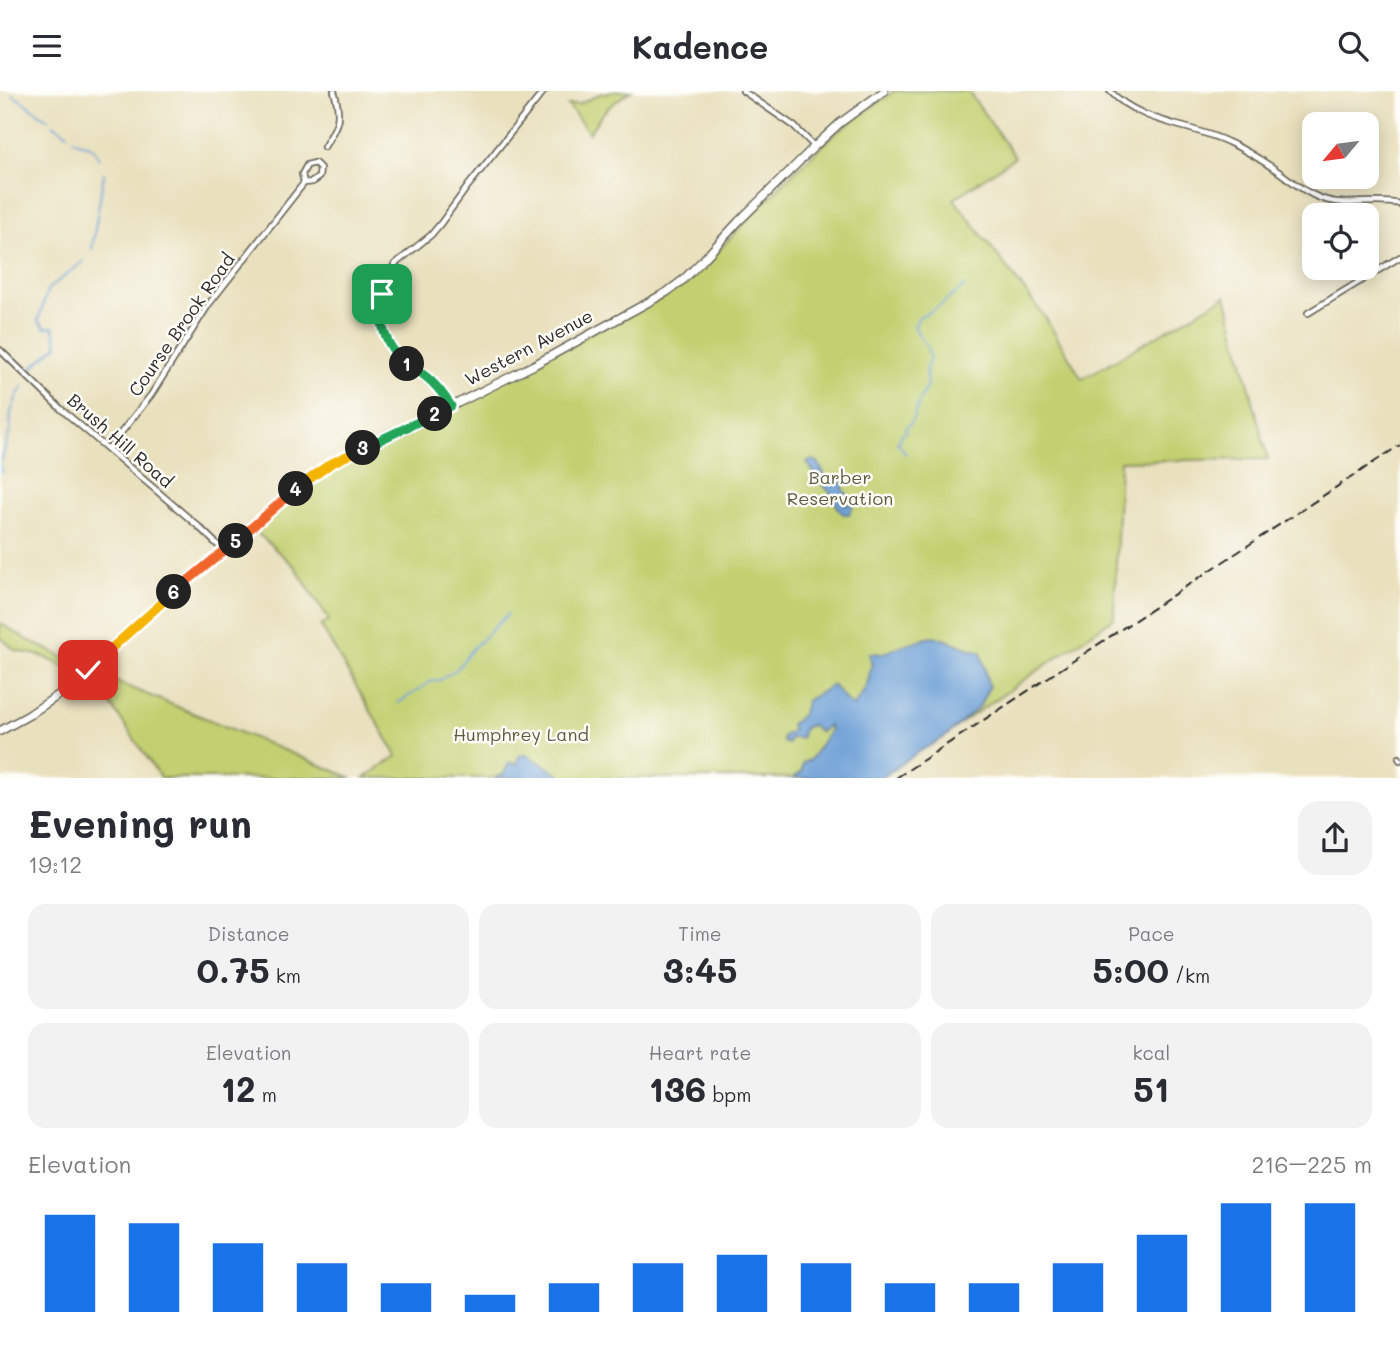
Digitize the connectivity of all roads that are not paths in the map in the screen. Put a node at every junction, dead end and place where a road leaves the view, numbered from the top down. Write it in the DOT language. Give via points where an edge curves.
graph roads {
  1 [pos="334,91"];
  2 [pos="544,91"];
  3 [pos="743,91"];
  4 [pos="884,91"];
  5 [pos="1110,91"];
  6 [pos="815,146"];
  7 [pos="324,148"];
  8 [pos="304,183"];
  9 [pos="1400,204"];
  10 [pos="1400,257"];
  11 [pos="1308,313"];
  12 [pos="0,350"];
  13 [pos="451,406"];
  14 [pos="108,449"];
  15 [pos="224,551"];
  16 [pos="0,730"];
  1 -- 7 [label="street" via="339,116"];
  2 -- 13 [label="street" via="442,223 395,264 382,294 381,323 397,356 427,376"];
  3 -- 6 [label="street"];
  4 -- 6 [label="street, Western Avenue"];
  5 -- 9 [label="street" via="1143,113 1232,144 1321,198 1345,204"];
  6 -- 13 [label="street, Western Avenue" via="667,292"];
  8 -- 8 [label="street, Course Brook Road" via="302,174 307,165 315,163 319,177"];
  8 -- 14 [label="street, Course Brook Road" via="209,304 151,395"];
  10 -- 11 [label="street"];
  12 -- 14 [label="street, Brush Hill Road"];
  13 -- 15 [label="street, Western Avenue" via="330,464"];
  14 -- 15 [label="street, Brush Hill Road"];
  15 -- 16 [label="street, Western Avenue" via="60,694"];
}
